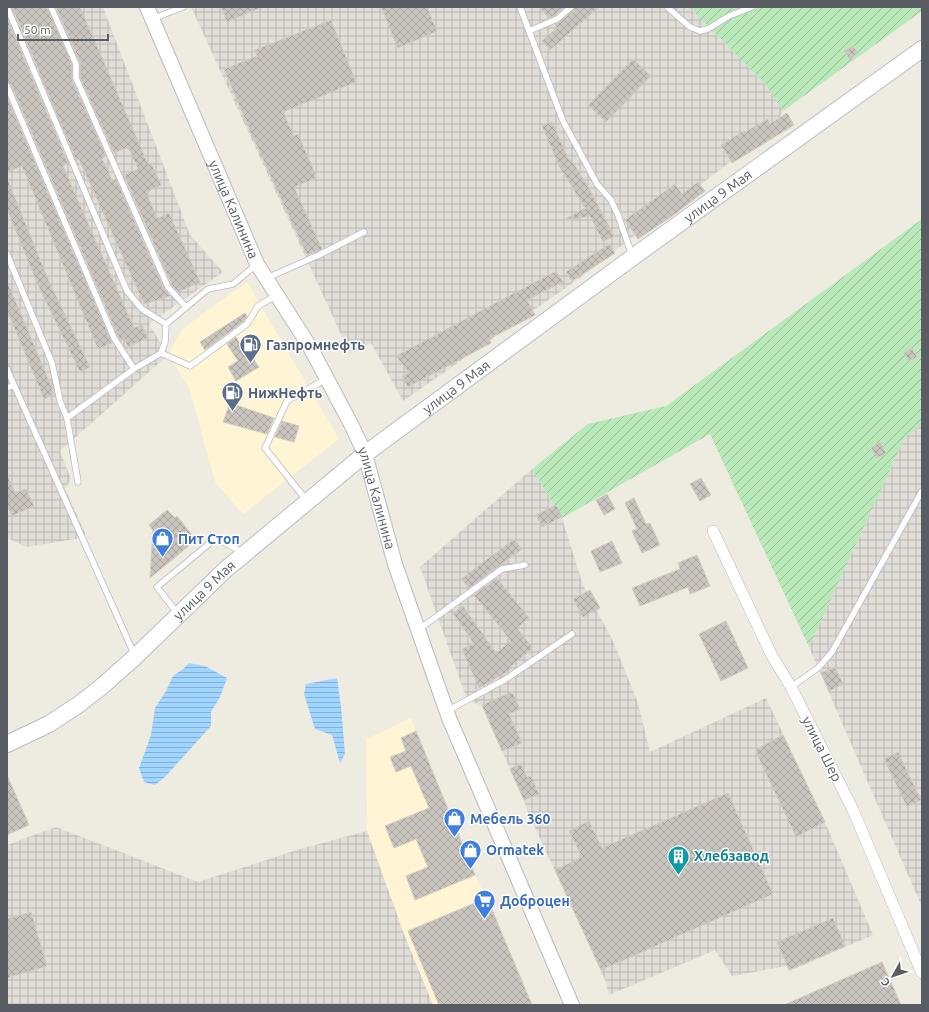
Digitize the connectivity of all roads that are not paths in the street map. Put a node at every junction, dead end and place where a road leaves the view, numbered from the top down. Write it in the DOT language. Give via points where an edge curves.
graph roads {
  1 [pos="7,7"];
  2 [pos="51,7"];
  3 [pos="183,7"];
  4 [pos="520,7"];
  5 [pos="571,7"];
  6 [pos="667,7"];
  7 [pos="752,7"];
  8 [pos="149,13"];
  9 [pos="530,31"];
  10 [pos="922,49"];
  11 [pos="7,86"];
  12 [pos="364,232"];
  13 [pos="7,254"];
  14 [pos="633,257"];
  15 [pos="257,264"];
  16 [pos="266,278"];
  17 [pos="277,295"];
  18 [pos="186,306"];
  19 [pos="166,324"];
  20 [pos="162,353"];
  21 [pos="7,369"];
  22 [pos="134,369"];
  23 [pos="326,379"];
  24 [pos="14,385"];
  25 [pos="7,388"];
  26 [pos="67,418"];
  27 [pos="365,454"];
  28 [pos="78,482"];
  29 [pos="922,491"];
  30 [pos="307,500"];
  31 [pos="712,531"];
  32 [pos="244,553"];
  33 [pos="525,564"];
  34 [pos="178,614"];
  35 [pos="418,630"];
  36 [pos="572,634"];
  37 [pos="135,657"];
  38 [pos="791,687"];
  39 [pos="446,711"];
  40 [pos="7,744"];
  41 [pos="922,973"];
  42 [pos="572,1005"];
  1 -- 19 [label="lane" via="127,291 142,309"];
  2 -- 18 [label="lane" via="76,64 76,78 168,287"];
  3 -- 8 [label="lane"];
  4 -- 9 [label="lane"];
  5 -- 9 [label="lane" via="557,19"];
  6 -- 7 [label="lane" via="690,27 700,31"];
  8 -- 15 [label="street, улица Калинина"];
  9 -- 14 [label="lane" via="563,121 597,184 611,200"];
  10 -- 14 [label="main road, улица 9 Мая"];
  11 -- 22 [label="lane" via="114,338"];
  12 -- 16 [label="lane" via="322,254"];
  13 -- 26 [label="lane" via="52,363 60,401"];
  14 -- 27 [label="main road, улица 9 Мая"];
  15 -- 16 [label="street, улица Калинина"];
  15 -- 18 [label="lane" via="233,284 208,289"];
  16 -- 17 [label="street, улица Калинина"];
  17 -- 20 [label="lane" via="258,306 248,324 190,366"];
  17 -- 23 [label="street, улица Калинина" via="310,347"];
  18 -- 19 [label="lane"];
  19 -- 20 [label="lane"];
  20 -- 22 [label="lane"];
  21 -- 24 [label="lane"];
  22 -- 26 [label="lane"];
  23 -- 27 [label="street, улица Калинина"];
  23 -- 30 [label="lane" via="287,401 265,448"];
  24 -- 25 [label="lane"];
  24 -- 37 [label="lane"];
  26 -- 28 [label="lane"];
  27 -- 30 [label="main road, улица 9 Мая"];
  27 -- 35 [label="street, улица Калинина" via="395,564"];
  29 -- 38 [label="lane" via="832,652 818,668"];
  30 -- 32 [label="main road, улица 9 Мая"];
  31 -- 38 [label="street, улица Шер" via="772,656"];
  32 -- 34 [label="main road, улица 9 Мая"];
  32 -- 34 [label="lane" via="216,538 157,587"];
  33 -- 35 [label="lane" via="502,569"];
  34 -- 37 [label="main road, улица 9 Мая"];
  35 -- 39 [label="street, улица Калинина"];
  36 -- 39 [label="lane" via="506,679"];
  37 -- 40 [label="main road, улица 9 Мая" via="78,705 49,724"];
  38 -- 41 [label="street, улица Шер" via="853,810"];
  39 -- 42 [label="street, улица Калинина"];
}
